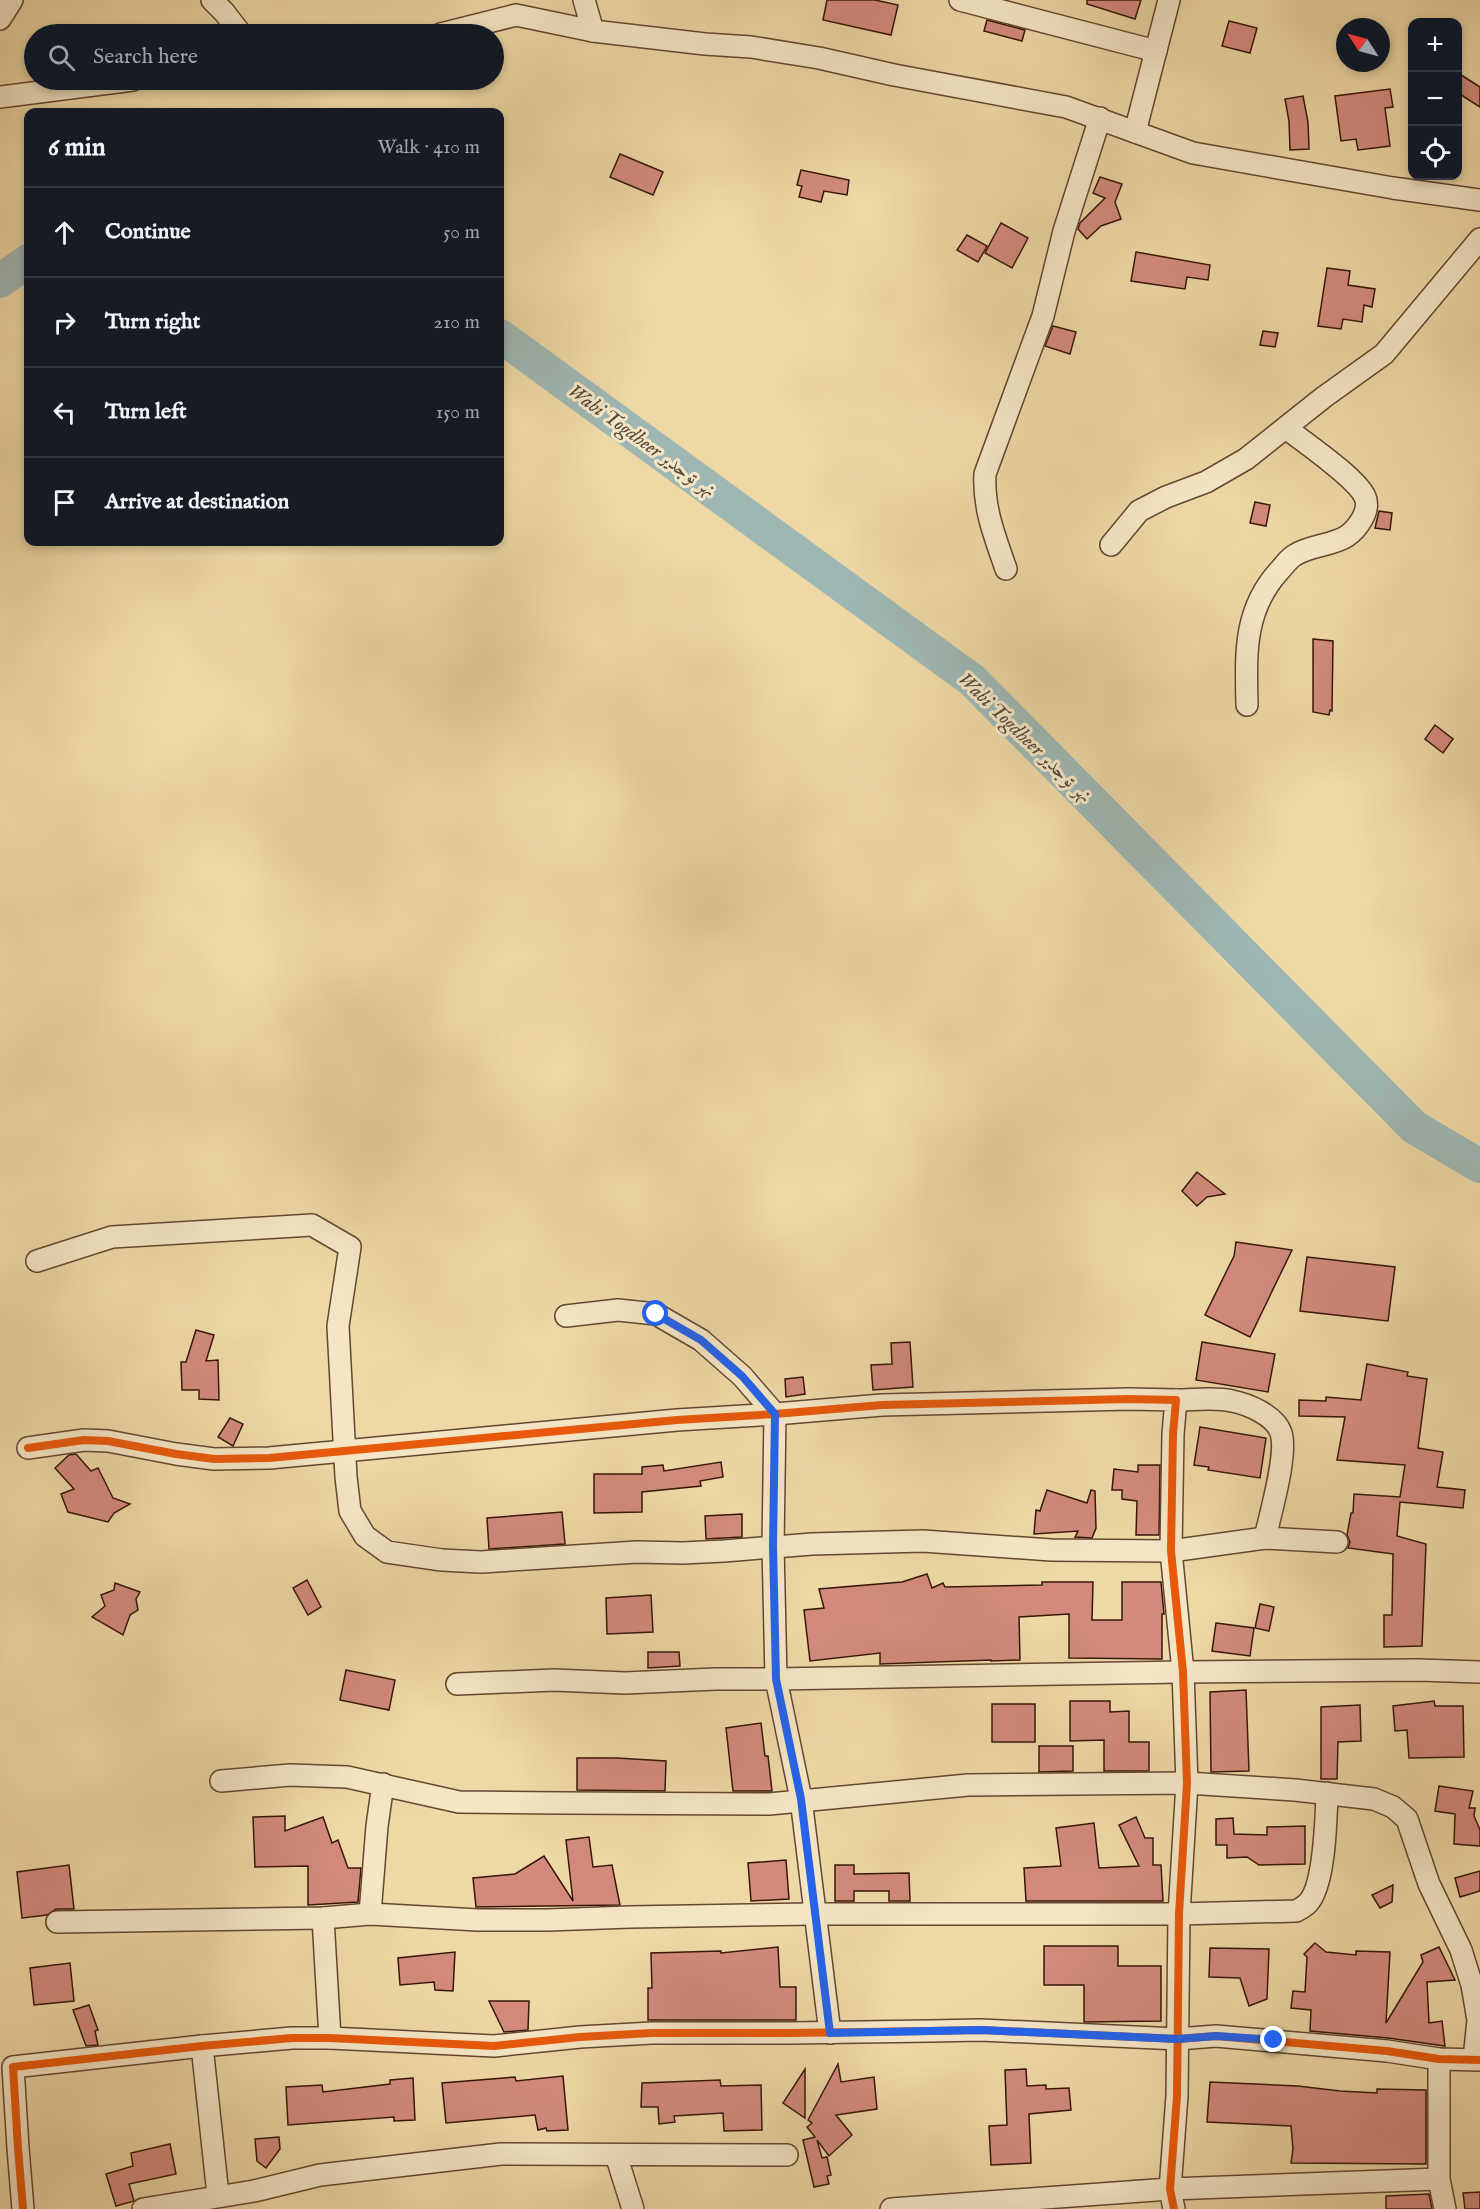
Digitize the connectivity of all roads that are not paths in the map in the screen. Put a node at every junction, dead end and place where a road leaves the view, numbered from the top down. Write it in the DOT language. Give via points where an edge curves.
graph roads {
  1 [pos="12,0"];
  2 [pos="212,0"];
  3 [pos="584,0"];
  4 [pos="960,0"];
  5 [pos="1169,0"];
  6 [pos="511,8"];
  7 [pos="0,19"];
  8 [pos="233,24"];
  9 [pos="468,24"];
  10 [pos="592,31"];
  11 [pos="1156,51"];
  12 [pos="59,90"];
  13 [pos="0,98"];
  14 [pos="1100,118"];
  15 [pos="1136,132"];
  16 [pos="1480,200"];
  17 [pos="1480,239"];
  18 [pos="1286,428"];
  19 [pos="1111,545"];
  20 [pos="1006,569"];
  21 [pos="1247,705"];
  22 [pos="37,1261"];
  23 [pos="567,1316"];
  24 [pos="1176,1401"];
  25 [pos="775,1414"];
  26 [pos="28,1449"];
  27 [pos="345,1451"];
  28 [pos="1265,1538"];
  29 [pos="1337,1542"];
  30 [pos="773,1546"];
  31 [pos="1171,1551"];
  32 [pos="1183,1672"];
  33 [pos="1480,1672"];
  34 [pos="776,1679"];
  35 [pos="457,1684"];
  36 [pos="221,1781"];
  37 [pos="1187,1783"];
  38 [pos="383,1784"];
  39 [pos="1327,1793"];
  40 [pos="801,1799"];
  41 [pos="370,1914"];
  42 [pos="814,1914"];
  43 [pos="1179,1914"];
  44 [pos="323,1918"];
  45 [pos="57,1922"];
  46 [pos="830,2033"];
  47 [pos="330,2038"];
  48 [pos="1178,2039"];
  49 [pos="202,2046"];
  50 [pos="1439,2059"];
  51 [pos="1477,2059"];
  52 [pos="9,2148"];
  53 [pos="616,2154"];
  54 [pos="787,2156"];
  55 [pos="1438,2179"];
  56 [pos="218,2195"];
  57 [pos="1172,2199"];
  58 [pos="256,2200"];
  59 [pos="23,2209"];
  60 [pos="143,2209"];
  61 [pos="633,2209"];
  62 [pos="891,2209"];
  63 [pos="1445,2209"];
  1 -- 7 [label="street"];
  2 -- 8 [label="street"];
  3 -- 10 [label="street"];
  4 -- 11 [label="street"];
  5 -- 11 [label="street"];
  6 -- 9 [label="street"];
  6 -- 10 [label="street"];
  10 -- 14 [label="street" via="751,46 1066,107"];
  11 -- 15 [label="street"];
  12 -- 13 [label="street"];
  14 -- 15 [label="street"];
  14 -- 20 [label="street" via="1064,231 1043,316 985,474 987,511"];
  15 -- 16 [label="street" via="1193,153 1243,163"];
  17 -- 18 [label="street" via="1384,354"];
  18 -- 19 [label="street" via="1246,459 1206,482 1138,511"];
  18 -- 21 [label="street" via="1353,481 1367,507 1359,525 1346,537 1295,554 1261,596 1249,629"];
  22 -- 27 [label="street" via="112,1237 300,1225 312,1225 350,1247 338,1326"];
  23 -- 25 [label="street" via="618,1310 656,1314 701,1340 742,1376"];
  24 -- 25 [label="street" via="882,1405"];
  24 -- 28 [label="street" via="1231,1400 1272,1420 1281,1432 1282,1452"];
  24 -- 31 [label="street"];
  25 -- 27 [label="street"];
  25 -- 30 [label="street"];
  26 -- 27 [label="street" via="84,1440 214,1459"];
  27 -- 30 [label="street" via="350,1511 365,1536 387,1552 481,1562"];
  28 -- 29 [label="street"];
  28 -- 31 [label="street"];
  30 -- 31 [label="street" via="923,1541 1051,1550"];
  30 -- 34 [label="street"];
  31 -- 32 [label="street"];
  32 -- 33 [label="street"];
  32 -- 34 [label="street"];
  32 -- 37 [label="street"];
  34 -- 35 [label="street"];
  34 -- 40 [label="street"];
  36 -- 38 [label="street" via="290,1775 347,1777"];
  37 -- 39 [label="street"];
  37 -- 40 [label="street" via="968,1785"];
  37 -- 43 [label="street"];
  38 -- 40 [label="street" via="459,1802 668,1805 769,1804"];
  38 -- 41 [label="street"];
  39 -- 43 [label="street" via="1322,1853 1316,1888 1308,1904 1280,1913"];
  39 -- 51 [label="street" via="1374,1800 1393,1807 1407,1819 1429,1884 1461,1950 1472,1985 1478,2020"];
  40 -- 42 [label="street"];
  41 -- 42 [label="street" via="478,1920"];
  41 -- 44 [label="street"];
  42 -- 43 [label="street"];
  42 -- 46 [label="street"];
  43 -- 48 [label="street"];
  44 -- 45 [label="street"];
  44 -- 47 [label="street"];
  46 -- 47 [label="street" via="652,2033 494,2046"];
  46 -- 48 [label="street" via="981,2030"];
  47 -- 49 [label="street"];
  48 -- 50 [label="street" via="1216,2036"];
  48 -- 57 [label="street"];
  49 -- 52 [label="street" via="13,2067"];
  49 -- 56 [label="street"];
  50 -- 51 [label="street"];
  50 -- 55 [label="street"];
  52 -- 59 [label="street"];
  53 -- 54 [label="street"];
  53 -- 58 [label="street" via="501,2154 320,2175"];
  53 -- 61 [label="street"];
  55 -- 57 [label="street"];
  55 -- 63 [label="street"];
  56 -- 58 [label="street"];
  56 -- 60 [label="street"];
  57 -- 62 [label="street"];
}
